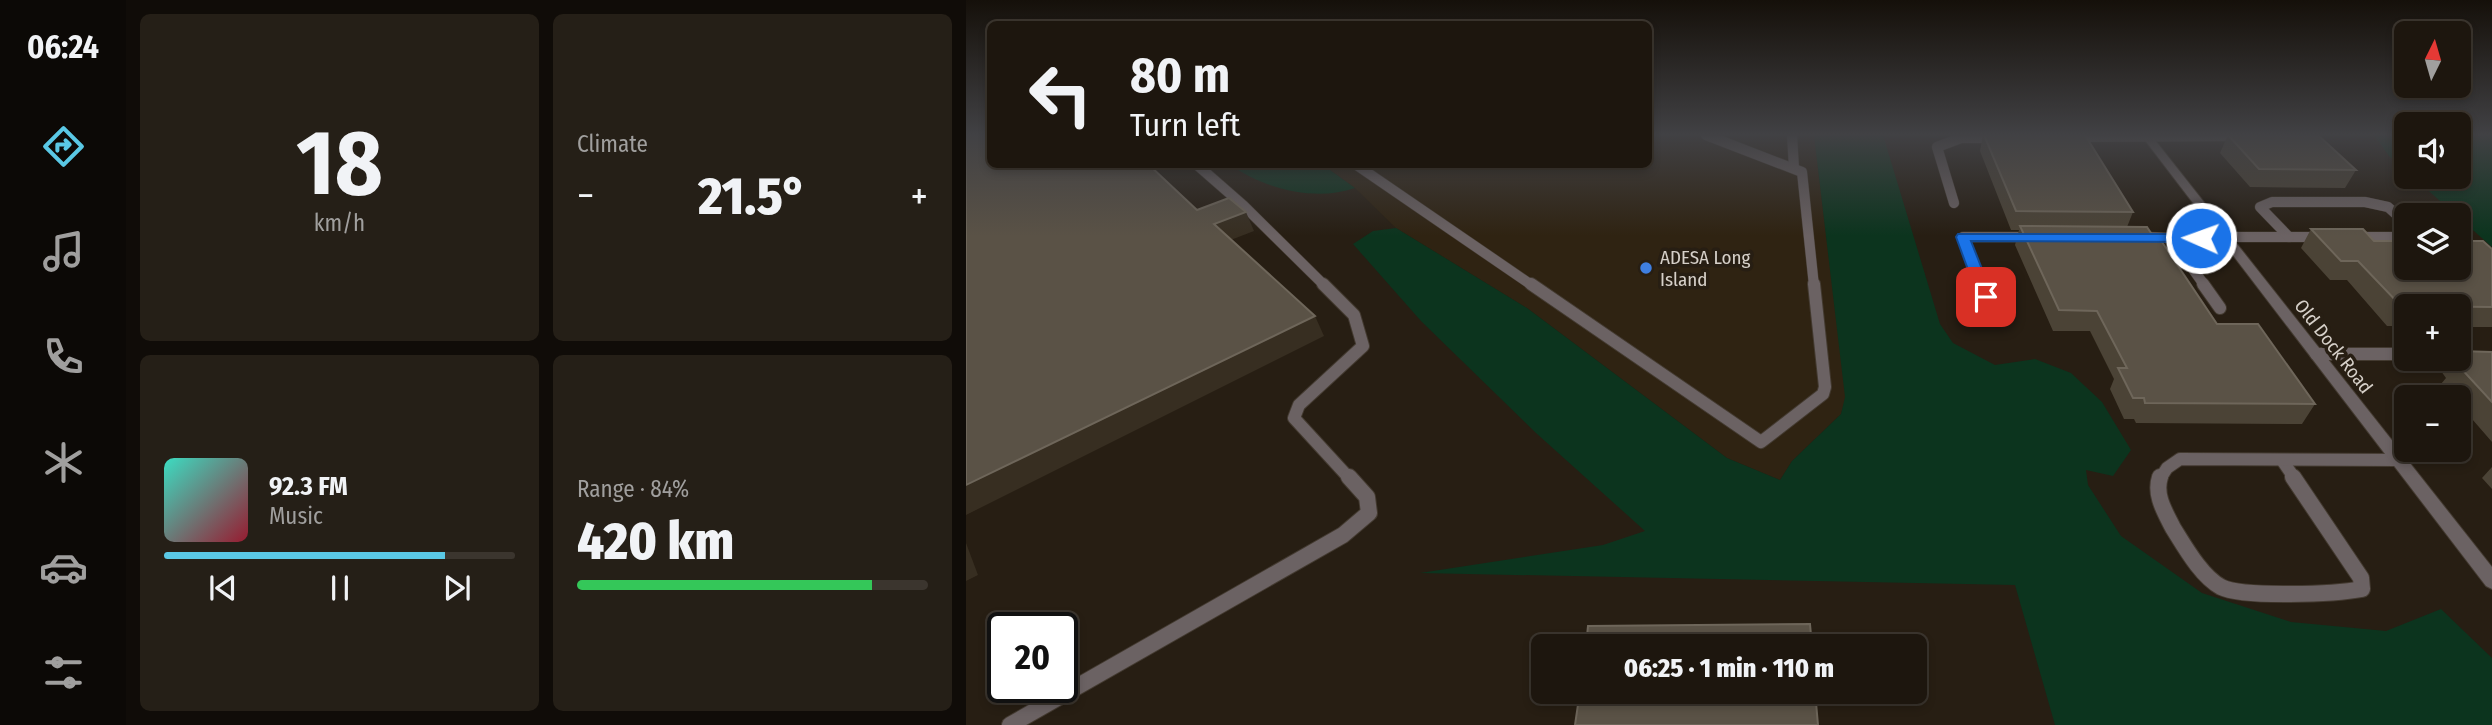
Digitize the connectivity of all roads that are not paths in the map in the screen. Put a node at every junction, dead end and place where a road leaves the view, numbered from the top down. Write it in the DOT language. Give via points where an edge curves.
graph roads {
  1 [pos="1202,169"];
  2 [pos="1364,169"];
  3 [pos="1796,169"];
  4 [pos="1944,169"];
  5 [pos="2172,169"];
  6 [pos="1954,204"];
  7 [pos="2394,212"];
  8 [pos="2046,237"];
  9 [pos="2128,237"];
  10 [pos="2170,237"];
  11 [pos="2289,237"];
  12 [pos="2394,237"];
  13 [pos="2226,238"];
  14 [pos="2220,309"];
  15 [pos="1993,317"];
  16 [pos="2316,354"];
  17 [pos="2394,354"];
  18 [pos="2394,455"];
  19 [pos="2282,460"];
  20 [pos="2394,460"];
  21 [pos="2400,462"];
  22 [pos="2492,581"];
  23 [pos="1010,725"];
  1 -- 23 [label="lane" via="1354,315 1363,346 1298,405 1294,418 1367,497 1369,513 1343,535"];
  2 -- 3 [label="lane" via="1761,442 1823,394 1825,387 1802,172"];
  4 -- 6 [label="lane"];
  5 -- 13 [label="street, Old Dock Road"];
  7 -- 11 [label="lane" via="2365,202 2272,202 2260,207"];
  8 -- 15 [label="lane" via="1963,237"];
  9 -- 10 [label="lane"];
  10 -- 13 [label="lane"];
  10 -- 14 [label="lane"];
  11 -- 12 [label="lane"];
  11 -- 13 [label="lane"];
  13 -- 16 [label="street, Old Dock Road"];
  16 -- 17 [label="lane"];
  16 -- 18 [label="street, Old Dock Road"];
  19 -- 19 [label="lane" via="2180,459 2168,465 2158,492 2194,560 2222,588 2244,592 2362,589 2361,578"];
  19 -- 20 [label="lane"];
  21 -- 22 [label="street, Old Dock Road"];
}
